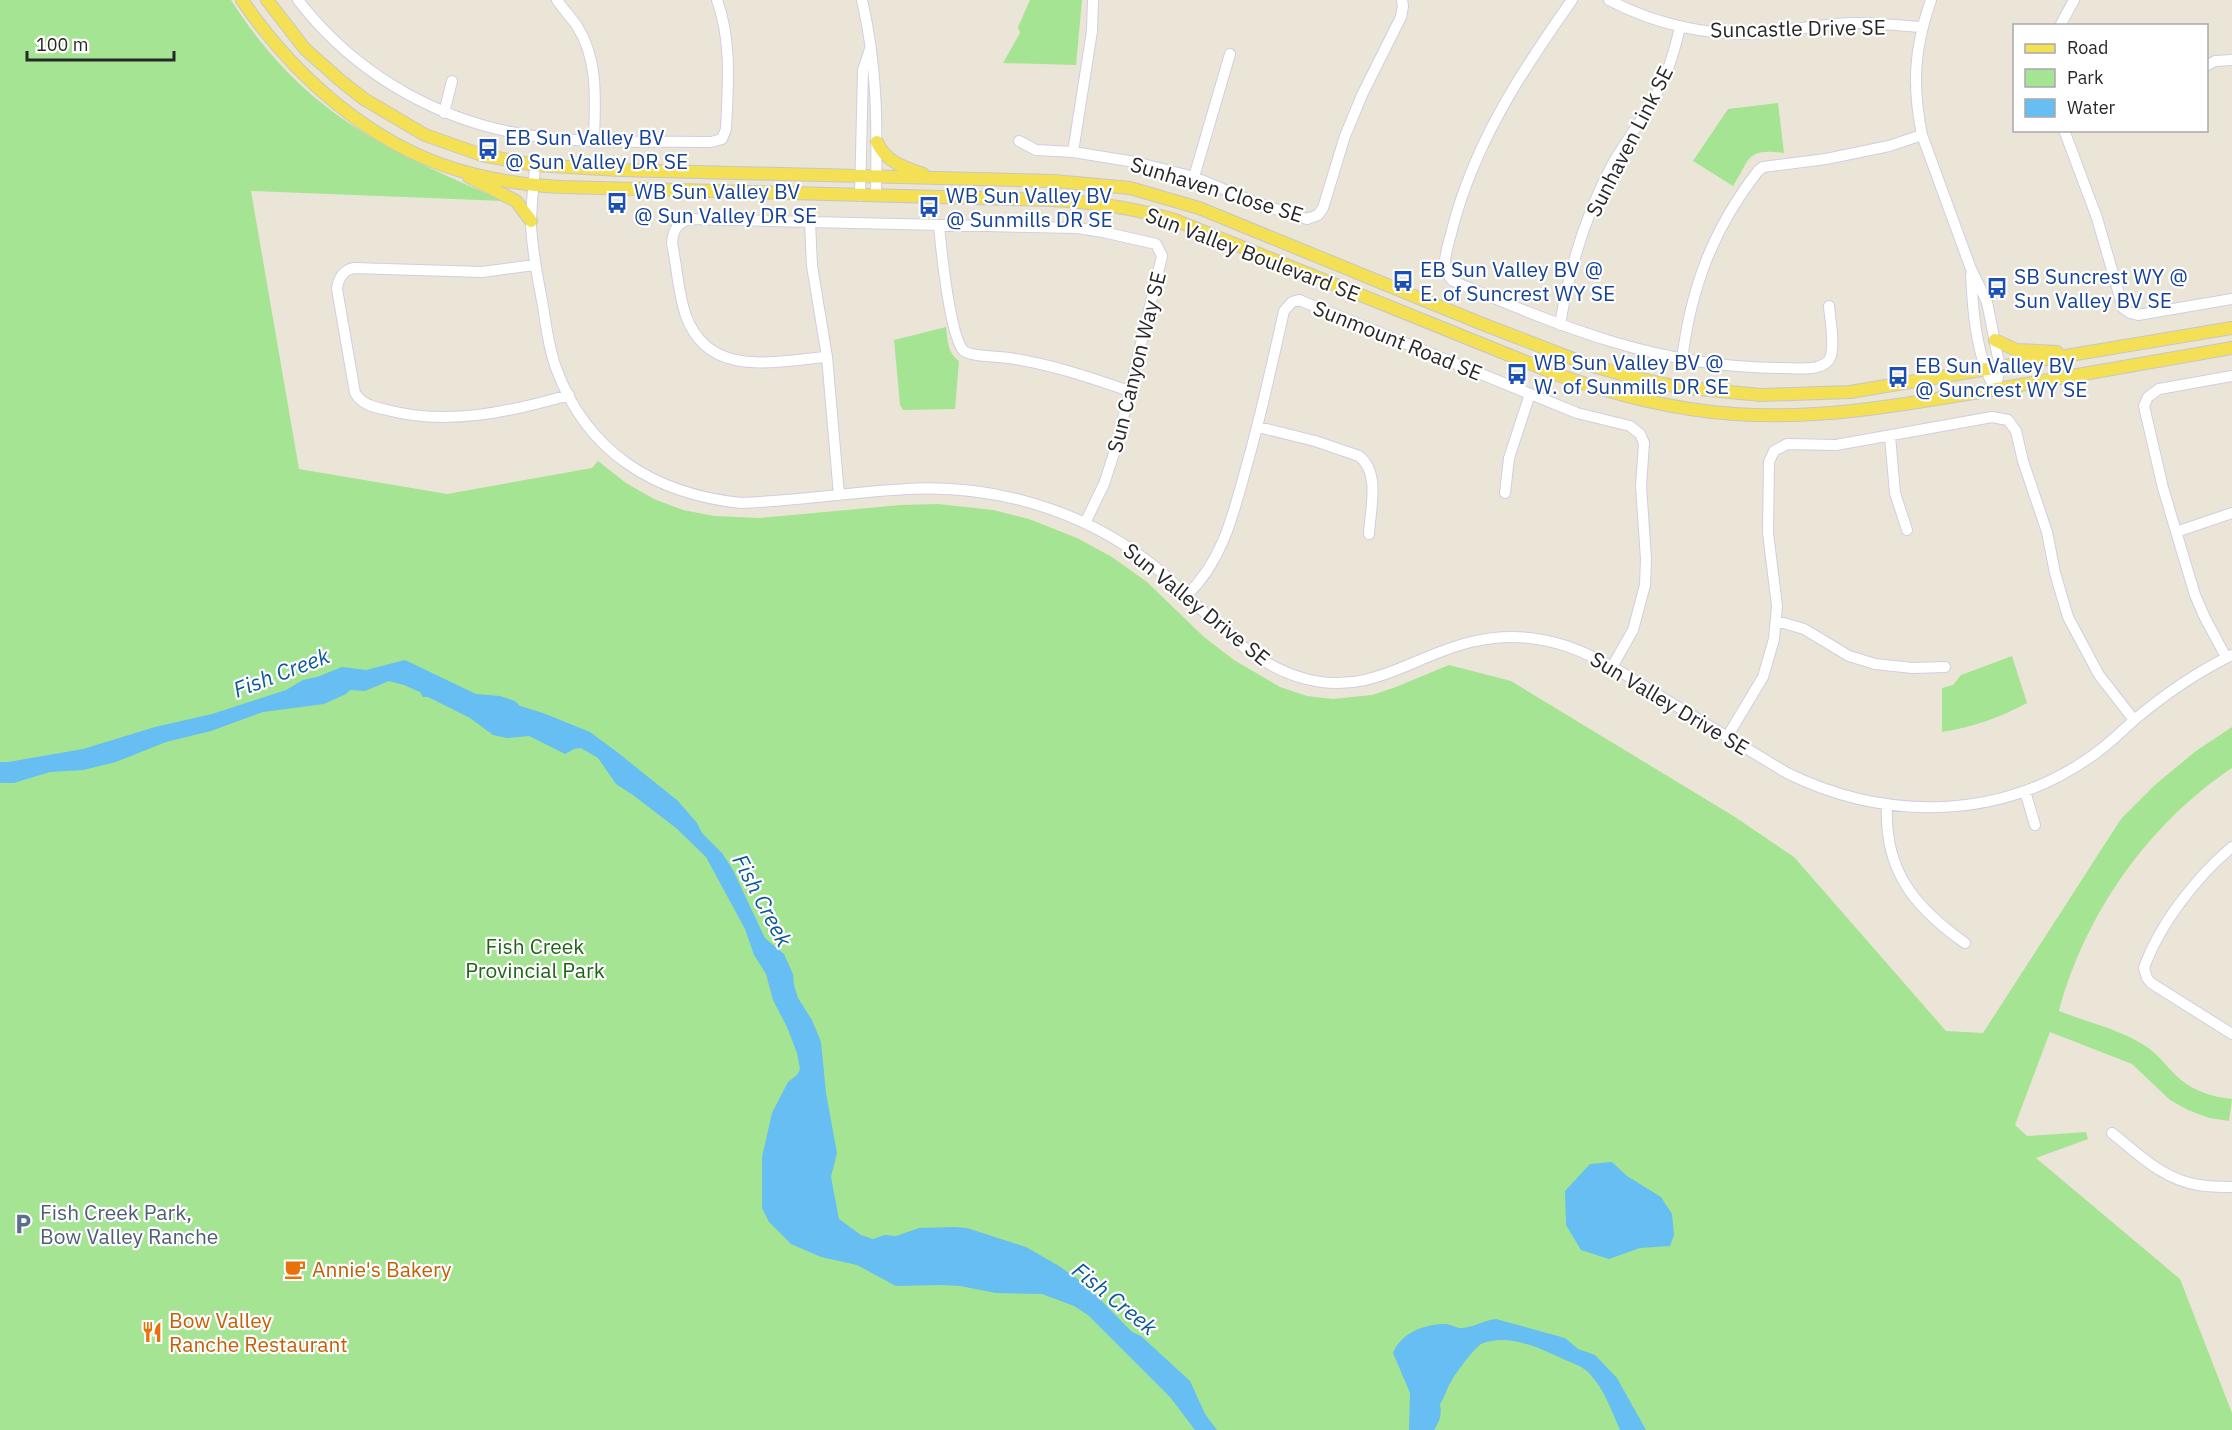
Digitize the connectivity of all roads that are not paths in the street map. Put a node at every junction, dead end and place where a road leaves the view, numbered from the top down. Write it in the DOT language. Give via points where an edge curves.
graph roads {
  1 [pos="242,0"];
  2 [pos="267,0"];
  3 [pos="298,0"];
  4 [pos="557,0"];
  5 [pos="717,0"];
  6 [pos="862,0"];
  7 [pos="1093,0"];
  8 [pos="1402,0"];
  9 [pos="1572,0"];
  10 [pos="1609,0"];
  11 [pos="1931,0"];
  12 [pos="2074,0"];
  13 [pos="2061,24"];
  14 [pos="1680,27"];
  15 [pos="1921,27"];
  16 [pos="870,49"];
  17 [pos="1230,54"];
  18 [pos="2232,60"];
  19 [pos="2208,65"];
  20 [pos="453,81"];
  21 [pos="444,113"];
  22 [pos="2065,132"];
  23 [pos="1922,135"];
  24 [pos="594,140"];
  25 [pos="1019,141"];
  26 [pos="877,142"];
  27 [pos="1073,152"];
  28 [pos="535,165"];
  29 [pos="458,170"];
  30 [pos="861,176"];
  31 [pos="877,176"];
  32 [pos="932,177"];
  33 [pos="1194,177"];
  34 [pos="534,185"];
  35 [pos="860,196"];
  36 [pos="876,196"];
  37 [pos="531,221"];
  38 [pos="810,222"];
  39 [pos="939,225"];
  40 [pos="536,265"];
  41 [pos="1971,269"];
  42 [pos="2232,299"];
  43 [pos="1829,306"];
  44 [pos="1560,326"];
  45 [pos="2232,328"];
  46 [pos="1995,340"];
  47 [pos="2232,348"];
  48 [pos="2088,353"];
  49 [pos="826,357"];
  50 [pos="1682,360"];
  51 [pos="2000,368"];
  52 [pos="1984,371"];
  53 [pos="2232,376"];
  54 [pos="1995,389"];
  55 [pos="1129,391"];
  56 [pos="1530,394"];
  57 [pos="569,395"];
  58 [pos="1258,427"];
  59 [pos="1890,436"];
  60 [pos="1505,493"];
  61 [pos="839,495"];
  62 [pos="2232,513"];
  63 [pos="1084,523"];
  64 [pos="1907,530"];
  65 [pos="2176,532"];
  66 [pos="1369,534"];
  67 [pos="1186,595"];
  68 [pos="1777,621"];
  69 [pos="2229,656"];
  70 [pos="1945,667"];
  71 [pos="1612,668"];
  72 [pos="2134,720"];
  73 [pos="1727,737"];
  74 [pos="2025,791"];
  75 [pos="1887,806"];
  76 [pos="2036,825"];
  77 [pos="2232,847"];
  78 [pos="1965,943"];
  79 [pos="2232,1034"];
  80 [pos="2112,1133"];
  81 [pos="2232,1187"];
  1 -- 29 [label="main road, Sun Valley Boulevard SE" via="287,58 341,107 399,144"];
  2 -- 28 [label="main road, Sun Valley Boulevard SE" via="305,49 384,111 425,135 452,145"];
  3 -- 21 [label="street" via="334,40 367,68"];
  4 -- 24 [label="street" via="577,27 592,63"];
  5 -- 24 [label="street" via="725,28 728,79 722,139"];
  6 -- 16 [label="street"];
  7 -- 27 [label="street" via="1092,31"];
  8 -- 33 [label="street, Sunhaven Close SE" via="1401,17 1362,95 1318,215 1303,219"];
  9 -- 44 [label="street" via="1525,68 1485,139 1463,193 1444,265 1453,281"];
  10 -- 14 [label="street, Suncastle Drive SE"];
  11 -- 15 [label="street"];
  12 -- 13 [label="street"];
  14 -- 15 [label="street, Suncastle Drive SE" via="1742,34 1855,22"];
  14 -- 44 [label="street, Sunhaven Link SE" via="1659,90 1614,162 1588,216 1570,274"];
  15 -- 23 [label="street" via="1916,82"];
  16 -- 26 [label="street" via="876,78"];
  16 -- 30 [label="street" via="863,70"];
  17 -- 33 [label="street"];
  18 -- 19 [label="street"];
  20 -- 21 [label="street"];
  21 -- 24 [label="street" via="506,132"];
  22 -- 42 [label="street" via="2126,311 2138,315"];
  23 -- 41 [label="street"];
  23 -- 50 [label="street" via="1879,148 1758,171 1726,218 1702,268 1690,308"];
  25 -- 27 [label="street, Sunhaven Close SE" via="1036,150"];
  26 -- 31 [label="street"];
  26 -- 32 [label="main road" via="888,159"];
  27 -- 33 [label="street, Sunhaven Close SE"];
  28 -- 30 [label="main road, Sun Valley Boulevard SE"];
  28 -- 34 [label="street, Sun Valley Drive SE"];
  29 -- 34 [label="main road, Sun Valley Boulevard SE"];
  29 -- 37 [label="main road" via="516,201"];
  30 -- 31 [label="main road, Sun Valley Boulevard SE"];
  30 -- 35 [label="street"];
  31 -- 32 [label="main road, Sun Valley Boulevard SE"];
  31 -- 36 [label="street"];
  32 -- 52 [label="main road, Sun Valley Boulevard SE" via="1083,182 1151,193 1199,208 1544,349 1656,383 1722,393 1806,395"];
  34 -- 35 [label="main road, Sun Valley Boulevard SE"];
  34 -- 37 [label="street, Sun Valley Drive SE"];
  35 -- 36 [label="main road, Sun Valley Boulevard SE"];
  36 -- 54 [label="main road, Sun Valley Boulevard SE" via="1072,201 1154,214 1553,373 1662,404 1733,414 1814,415 1877,409"];
  37 -- 40 [label="street, Sun Valley Drive SE"];
  38 -- 39 [label="street, Sun Canyon Way SE"];
  38 -- 49 [label="street" via="815,291"];
  38 -- 49 [label="street, Sun Canyon Way SE" via="690,219 677,225 672,243 686,315 710,348 732,360 750,363"];
  39 -- 55 [label="street" via="949,306 965,351 1068,370"];
  39 -- 55 [label="street, Sun Canyon Way SE" via="1077,228 1156,244 1162,259"];
  40 -- 57 [label="street, Sun Valley Drive SE" via="549,345"];
  40 -- 57 [label="street" via="482,272 354,268 346,271 337,289 355,393 368,405 437,417 476,415"];
  41 -- 46 [label="street" via="1987,303"];
  41 -- 52 [label="street" via="1972,306"];
  43 -- 50 [label="street" via="1832,351 1828,361 1814,368"];
  44 -- 50 [label="street" via="1617,345"];
  45 -- 48 [label="main road, Sun Valley Boulevard SE"];
  46 -- 48 [label="main road" via="2026,352"];
  46 -- 51 [label="street"];
  47 -- 54 [label="main road, Sun Valley Boulevard SE"];
  48 -- 51 [label="main road, Sun Valley Boulevard SE"];
  49 -- 61 [label="street"];
  51 -- 52 [label="main road, Sun Valley Boulevard SE"];
  51 -- 54 [label="street"];
  52 -- 54 [label="street"];
  53 -- 65 [label="street" via="2159,389 2145,403 2155,459"];
  55 -- 63 [label="street, Sun Canyon Way SE" via="1104,484"];
  56 -- 58 [label="street, Sunmount Road SE" via="1295,301 1284,311"];
  56 -- 60 [label="street" via="1509,458"];
  56 -- 71 [label="street, Sunmount Road SE" via="1630,426 1642,437 1645,585 1633,630"];
  57 -- 61 [label="street, Sun Valley Drive SE" via="589,427 615,454 640,473 675,490 741,503"];
  58 -- 66 [label="street" via="1315,441 1364,460 1372,478"];
  58 -- 67 [label="street, Sunmount Road SE" via="1226,538 1200,583"];
  59 -- 64 [label="street" via="1895,494"];
  59 -- 68 [label="street" via="1836,445 1787,444 1770,456 1768,533"];
  59 -- 72 [label="street" via="1992,417 2010,423 2016,431 2042,516 2068,617 2099,675"];
  61 -- 63 [label="street, Sun Valley Drive SE" via="907,489 969,491 1030,502"];
  62 -- 65 [label="street"];
  63 -- 67 [label="street, Sun Valley Drive SE" via="1148,561"];
  65 -- 69 [label="street" via="2195,595"];
  67 -- 71 [label="street, Sun Valley Drive SE" via="1251,652 1281,670 1320,682 1373,679 1453,647 1500,637 1552,641 1591,655"];
  68 -- 70 [label="street" via="1804,629 1850,656 1875,664"];
  68 -- 73 [label="street" via="1762,677"];
  69 -- 72 [label="street, Sun Valley Drive SE"];
  71 -- 73 [label="street, Sun Valley Drive SE"];
  72 -- 74 [label="street, Sun Valley Drive SE" via="2087,759"];
  73 -- 75 [label="street, Sun Valley Drive SE" via="1810,784"];
  74 -- 75 [label="street, Sun Valley Drive SE" via="1950,807"];
  74 -- 76 [label="street"];
  75 -- 78 [label="street" via="1890,849 1900,877 1929,914"];
  77 -- 79 [label="street" via="2170,917 2144,968 2151,983"];
  80 -- 81 [label="street" via="2169,1176 2200,1186"];
}
